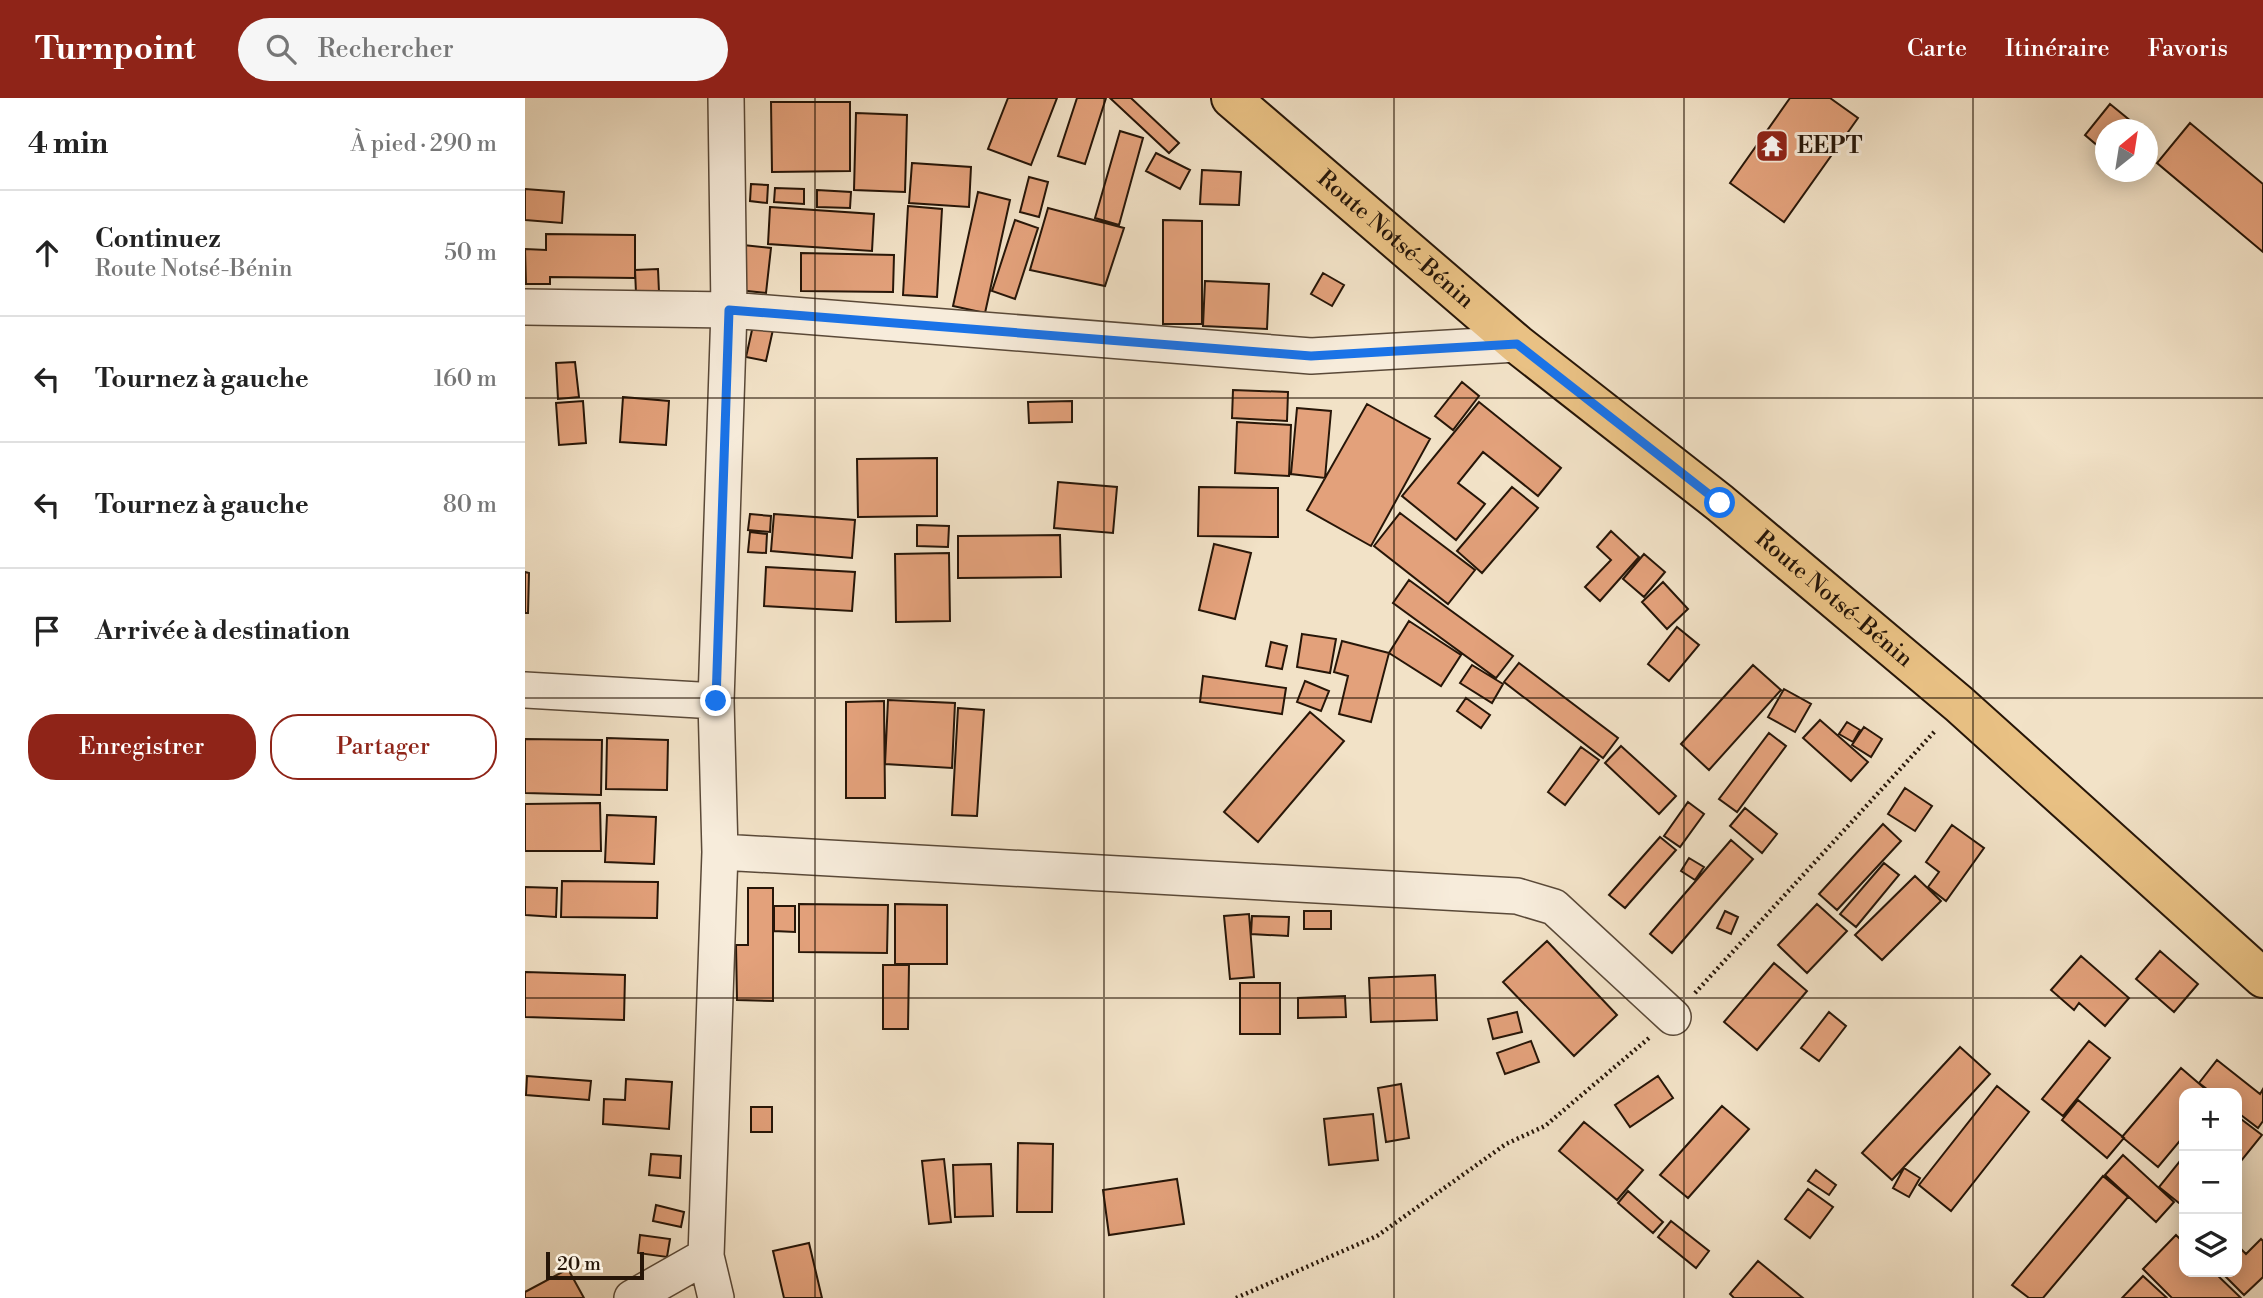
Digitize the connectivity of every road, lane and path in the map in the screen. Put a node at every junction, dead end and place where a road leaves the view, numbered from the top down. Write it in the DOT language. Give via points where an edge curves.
graph roads {
  1 [pos="726,98"];
  2 [pos="1231,98"];
  3 [pos="525,307"];
  4 [pos="729,310"];
  5 [pos="1517,344"];
  6 [pos="525,690"];
  7 [pos="716,701"];
  8 [pos="1959,704"];
  9 [pos="720,852"];
  10 [pos="2263,978"];
  11 [pos="1673,1017"];
  12 [pos="706,1256"];
  13 [pos="632,1298"];
  14 [pos="716,1298"];
  15 [pos="1236,1298"];
  1 -- 4 [label="street"];
  2 -- 5 [label="main road, Route Notsé-Bénin"];
  3 -- 4 [label="street"];
  4 -- 5 [label="street" via="1311,356"];
  4 -- 7 [label="street"];
  5 -- 8 [label="main road, Route Notsé-Bénin" via="1720,503"];
  6 -- 7 [label="street"];
  7 -- 9 [label="street"];
  8 -- 10 [label="main road, Route Notsé-Bénin"];
  8 -- 11 [label="path"];
  9 -- 11 [label="street" via="1517,896 1554,907"];
  9 -- 12 [label="street"];
  11 -- 15 [label="path" via="1545,1126 1506,1144 1377,1236"];
  12 -- 13 [label="street"];
  12 -- 14 [label="street"];
}
